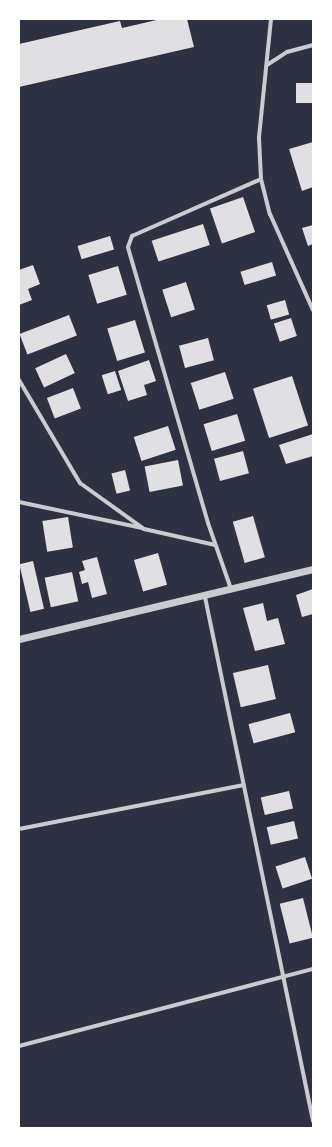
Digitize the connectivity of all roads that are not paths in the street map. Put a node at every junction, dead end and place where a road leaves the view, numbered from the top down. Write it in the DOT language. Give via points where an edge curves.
graph roads {
  1 [pos="271,19"];
  2 [pos="313,45"];
  3 [pos="267,65"];
  4 [pos="261,179"];
  5 [pos="313,310"];
  6 [pos="19,380"];
  7 [pos="19,502"];
  8 [pos="144,529"];
  9 [pos="215,545"];
  10 [pos="313,569"];
  11 [pos="231,589"];
  12 [pos="205,596"];
  13 [pos="19,639"];
  14 [pos="244,785"];
  15 [pos="19,829"];
  16 [pos="313,969"];
  17 [pos="283,976"];
  18 [pos="19,1046"];
  19 [pos="313,1121"];
  1 -- 3 [label="street"];
  2 -- 3 [label="street" via="287,52"];
  3 -- 4 [label="street" via="259,138"];
  4 -- 5 [label="street" via="270,214"];
  4 -- 9 [label="street" via="132,236 128,247"];
  6 -- 8 [label="street" via="80,483"];
  7 -- 8 [label="street"];
  8 -- 9 [label="street"];
  9 -- 11 [label="street"];
  10 -- 11 [label="street"];
  11 -- 12 [label="street"];
  12 -- 13 [label="street"];
  12 -- 14 [label="street"];
  14 -- 15 [label="street"];
  14 -- 17 [label="street"];
  16 -- 17 [label="street"];
  17 -- 18 [label="street"];
  17 -- 19 [label="street"];
}
